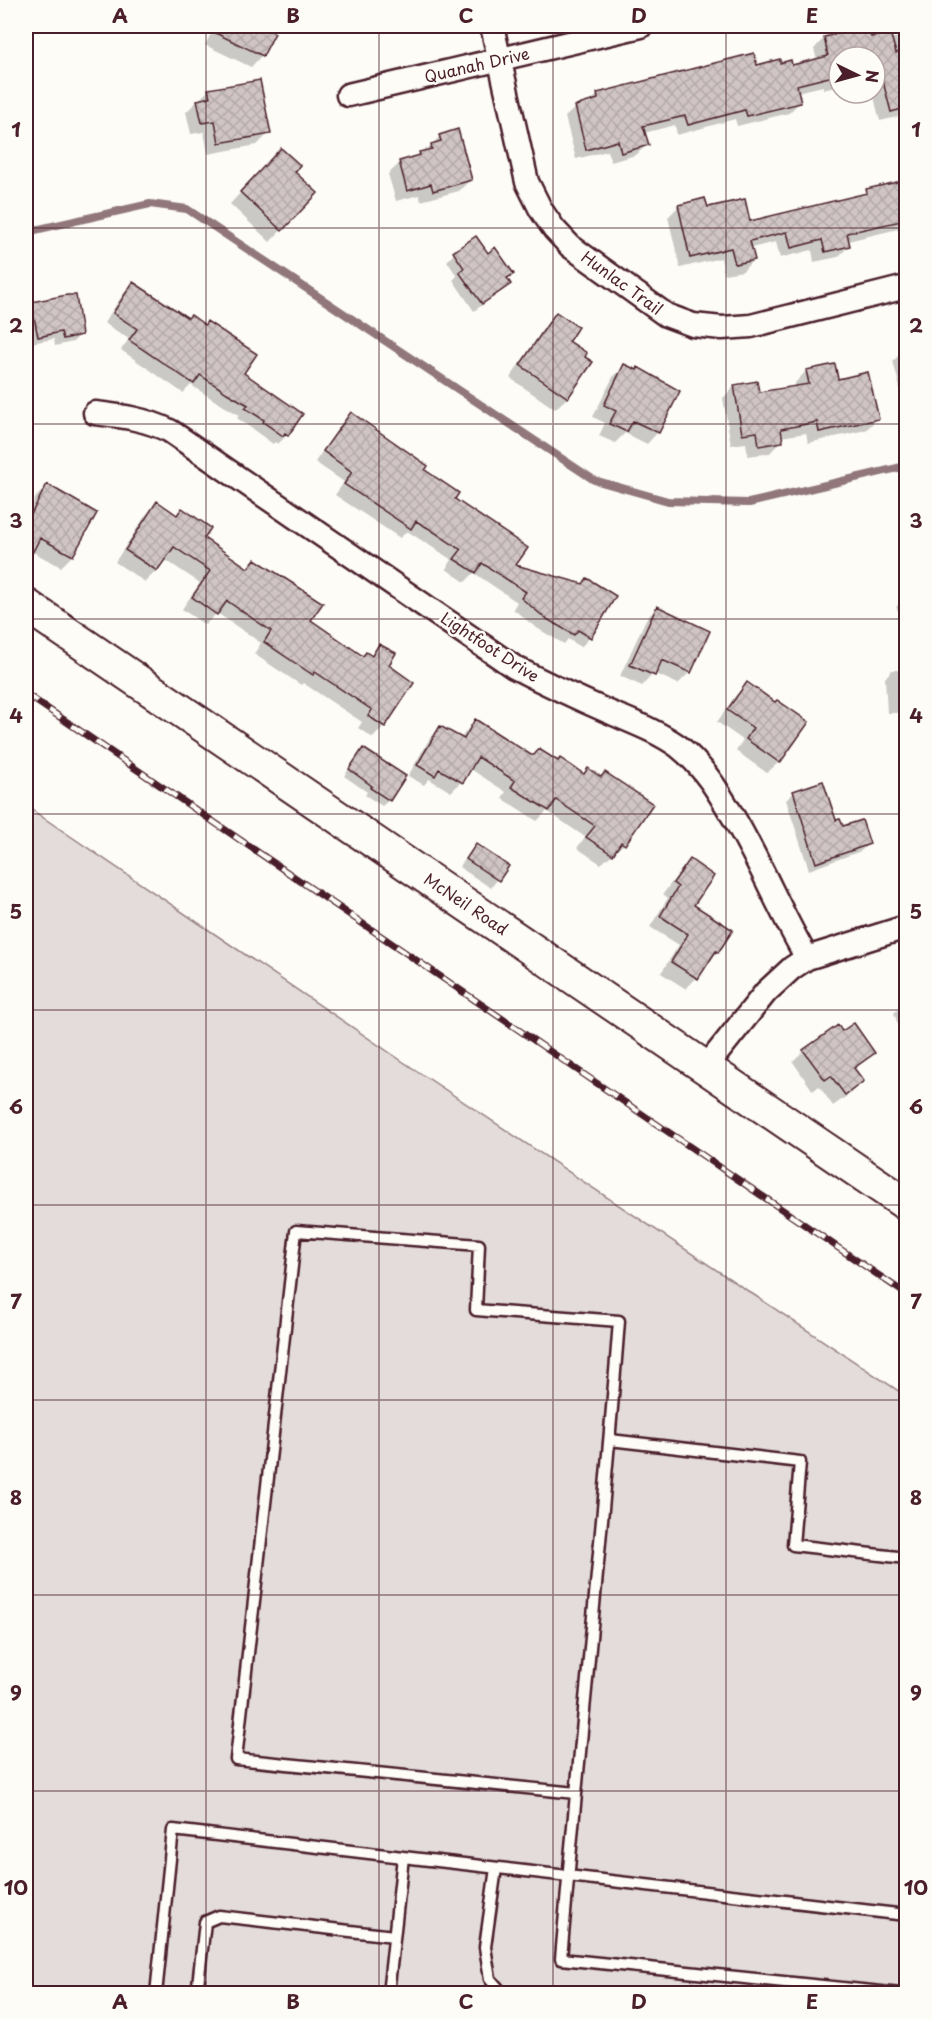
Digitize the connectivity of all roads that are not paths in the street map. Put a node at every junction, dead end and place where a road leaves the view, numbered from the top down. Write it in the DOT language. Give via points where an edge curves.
graph roads {
  1 [pos="492,26"];
  2 [pos="641,26"];
  3 [pos="500,60"];
  4 [pos="348,95"];
  5 [pos="906,287"];
  6 [pos="95,413"];
  7 [pos="26,605"];
  8 [pos="906,927"];
  9 [pos="807,958"];
  10 [pos="706,1067"];
  11 [pos="906,1204"];
  12 [pos="610,1440"];
  13 [pos="906,1558"];
  14 [pos="576,1793"];
  15 [pos="403,1857"];
  16 [pos="496,1868"];
  17 [pos="568,1876"];
  18 [pos="906,1915"];
  19 [pos="394,1936"];
  20 [pos="156,1994"];
  21 [pos="198,1994"];
  22 [pos="388,1994"];
  23 [pos="502,1994"];
  24 [pos="901,1994"];
  1 -- 3 [label="street, Hunlac Trail"];
  2 -- 3 [label="street, Quanah Drive"];
  3 -- 4 [label="street, Quanah Drive"];
  3 -- 5 [label="street, Hunlac Trail" via="527,182 541,210 570,246 666,315 693,325 751,326"];
  6 -- 9 [label="street, Lightfoot Drive" via="137,418 170,431 514,667 677,746 718,790"];
  7 -- 10 [label="main road, McNeil Road"];
  8 -- 9 [label="street"];
  9 -- 10 [label="street" via="766,992"];
  10 -- 11 [label="main road, McNeil Road"];
  12 -- 13 [label="lane" via="800,1462 793,1545"];
  12 -- 14 [label="lane"];
  12 -- 14 [label="lane" via="619,1322 476,1310 479,1245 296,1232 236,1759"];
  14 -- 17 [label="lane"];
  15 -- 16 [label="lane"];
  15 -- 19 [label="lane"];
  15 -- 20 [label="lane" via="173,1830"];
  16 -- 17 [label="lane"];
  16 -- 23 [label="lane" via="485,1947 490,1978"];
  17 -- 18 [label="lane"];
  17 -- 24 [label="lane" via="561,1959"];
  19 -- 21 [label="lane" via="219,1916 205,1922"];
  19 -- 22 [label="lane"];
}
